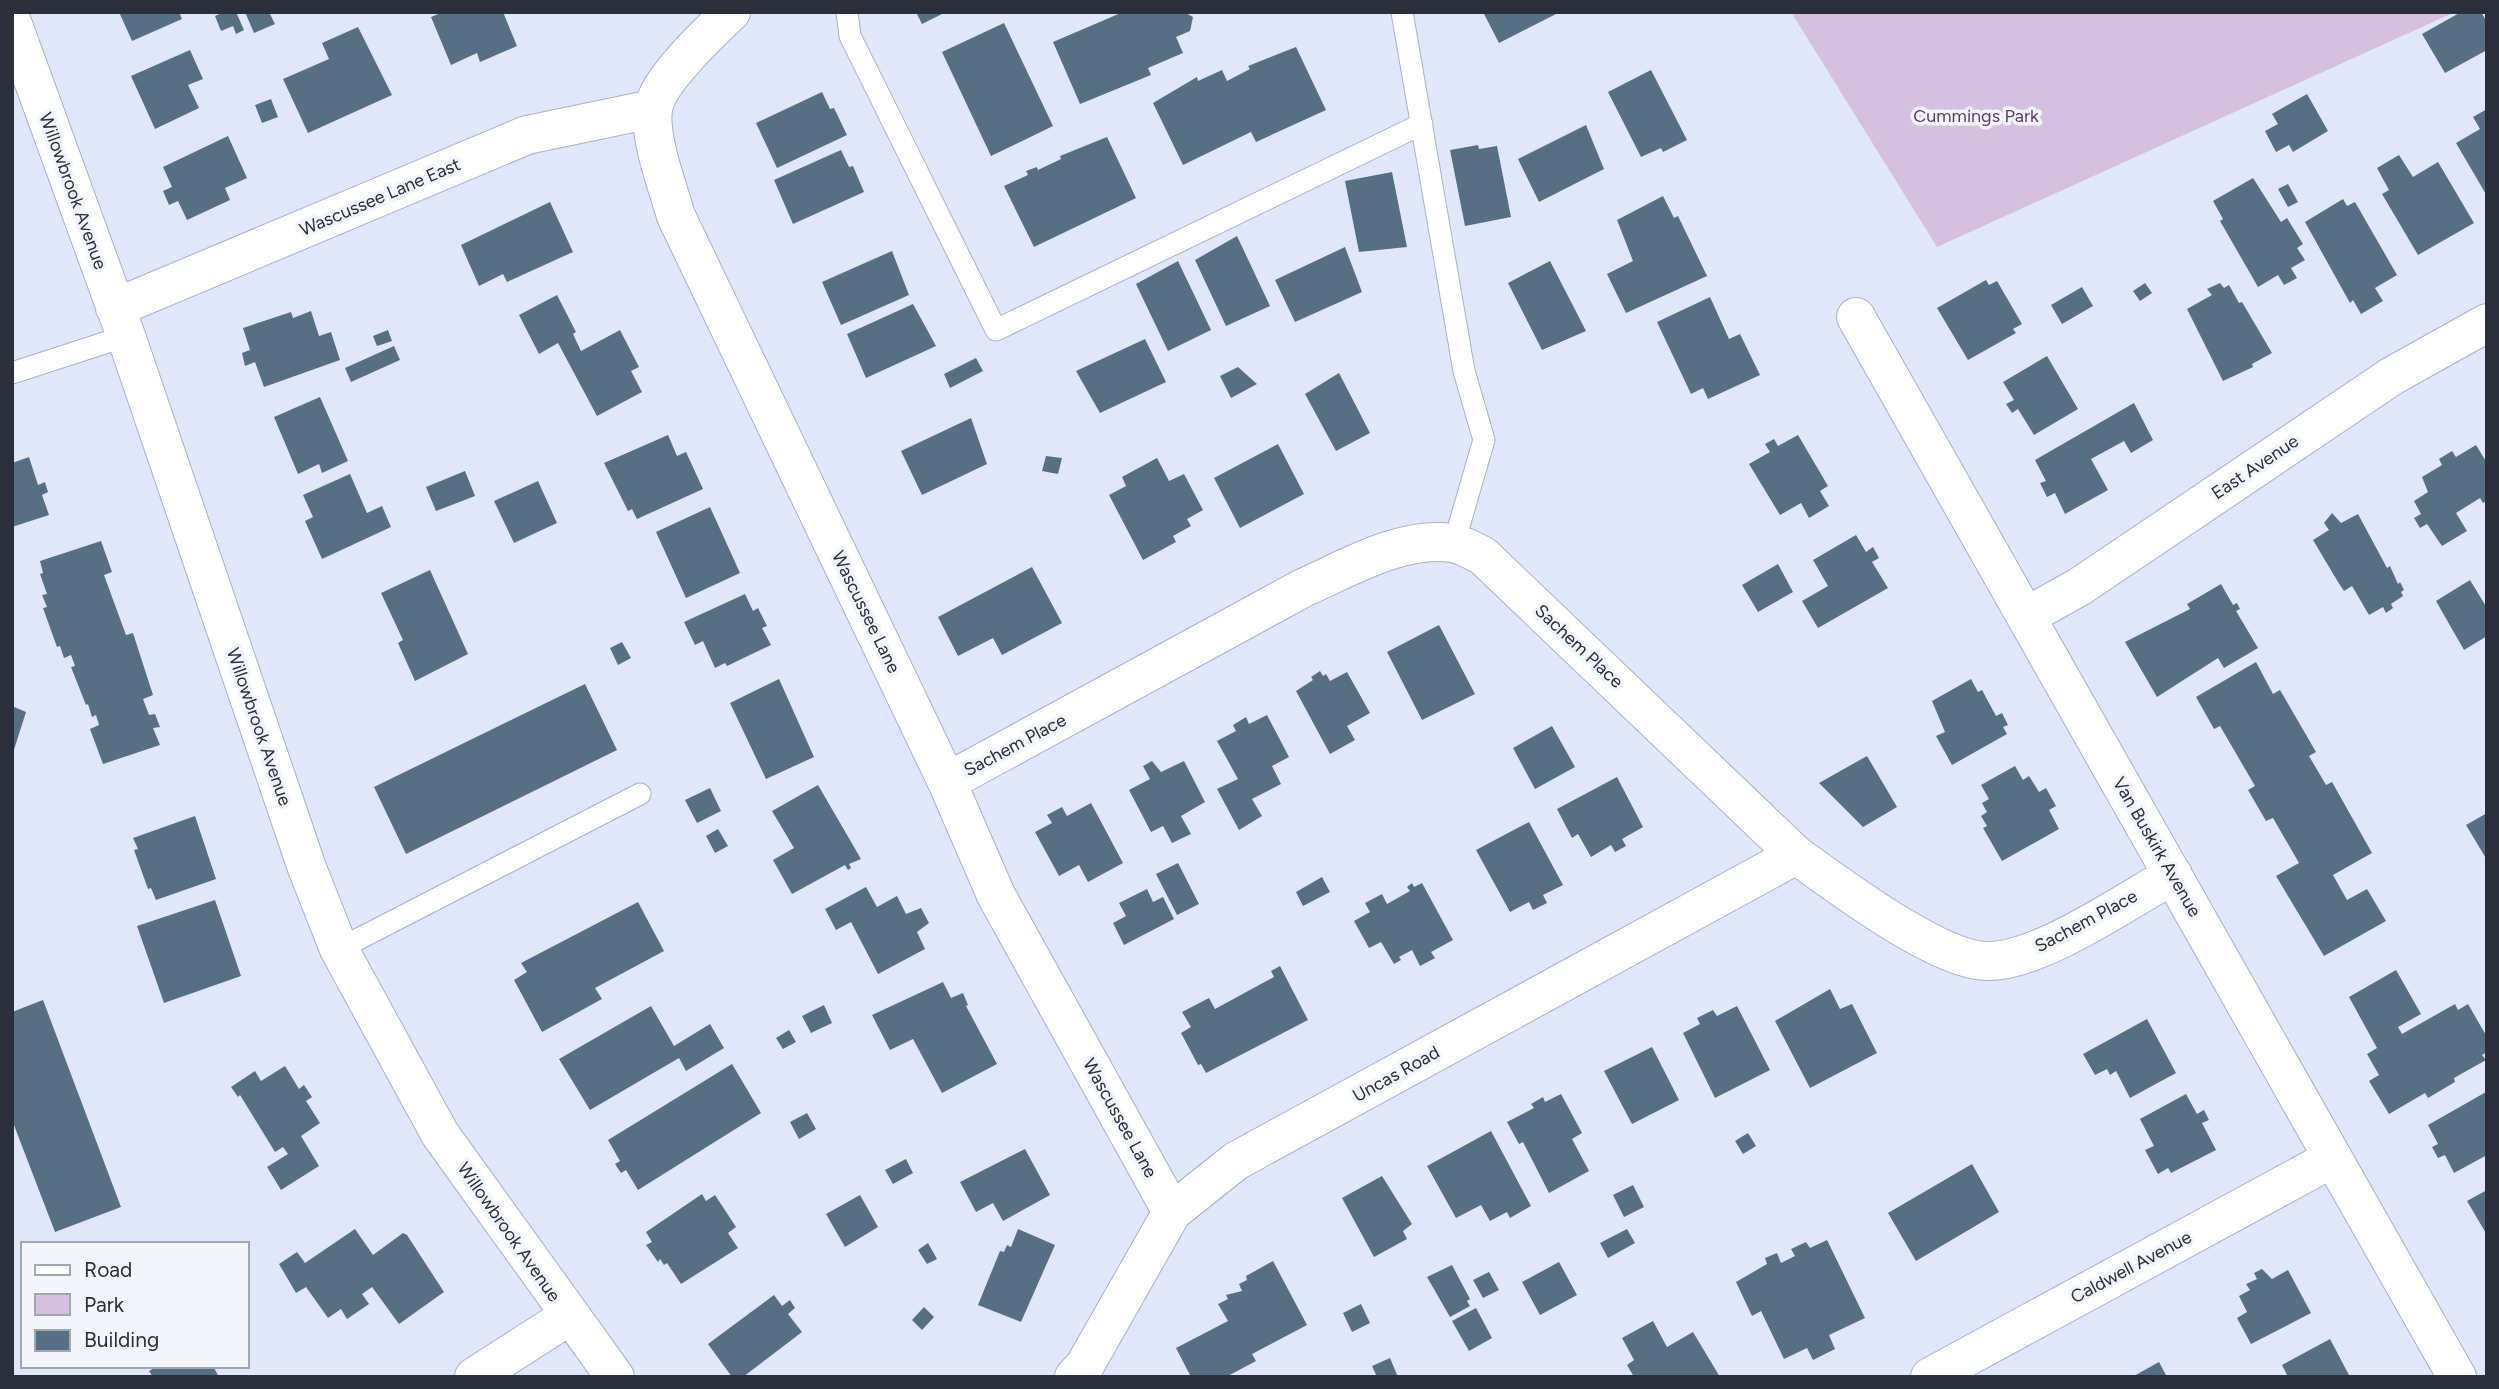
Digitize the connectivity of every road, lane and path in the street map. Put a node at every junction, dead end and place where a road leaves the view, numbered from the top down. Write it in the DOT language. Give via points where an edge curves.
graph roads {
  1 [pos="731,12"];
  2 [pos="847,12"];
  3 [pos="1402,12"];
  4 [pos="12,22"];
  5 [pos="652,108"];
  6 [pos="1422,124"];
  7 [pos="1856,317"];
  8 [pos="121,322"];
  9 [pos="2487,323"];
  10 [pos="12,373"];
  11 [pos="1454,543"];
  12 [pos="2026,616"];
  13 [pos="947,782"];
  14 [pos="640,794"];
  15 [pos="1796,855"];
  16 [pos="2173,875"];
  17 [pos="339,949"];
  18 [pos="2333,1158"];
  19 [pos="1172,1212"];
  20 [pos="569,1315"];
  21 [pos="474,1377"];
  22 [pos="615,1377"];
  23 [pos="1074,1377"];
  24 [pos="1930,1377"];
  25 [pos="2457,1377"];
  1 -- 5 [label="street" via="686,57"];
  2 -- 6 [label="lane" via="850,36 996,330"];
  3 -- 6 [label="lane"];
  4 -- 8 [label="street, Willowbrook Avenue"];
  5 -- 8 [label="street, Wascussee Lane East" via="527,135"];
  5 -- 13 [label="street, Wascussee Lane" via="658,156 676,216"];
  6 -- 11 [label="lane" via="1464,371 1484,440"];
  7 -- 12 [label="street, Van Buskirk Avenue"];
  8 -- 10 [label="lane"];
  8 -- 17 [label="street, Willowbrook Avenue" via="307,868"];
  9 -- 12 [label="street, East Avenue" via="2392,376 2079,587"];
  11 -- 13 [label="street, Sachem Place" via="1422,542 1362,561 1303,588"];
  11 -- 15 [label="street, Sachem Place" via="1482,555"];
  12 -- 16 [label="street, Van Buskirk Avenue"];
  13 -- 19 [label="street, Wascussee Lane" via="996,895"];
  14 -- 17 [label="lane"];
  15 -- 16 [label="street, Sachem Place" via="1854,897 1943,950 1986,961 2048,945"];
  15 -- 19 [label="street, Uncas Road" via="1236,1161"];
  16 -- 18 [label="street, Van Buskirk Avenue"];
  17 -- 20 [label="street, Willowbrook Avenue" via="440,1134"];
  18 -- 24 [label="street, Caldwell Avenue"];
  18 -- 25 [label="street, Van Buskirk Avenue"];
  19 -- 23 [label="street, Uncas Road" via="1085,1366"];
  20 -- 21 [label="street"];
  20 -- 22 [label="street, Willowbrook Avenue"];
}
